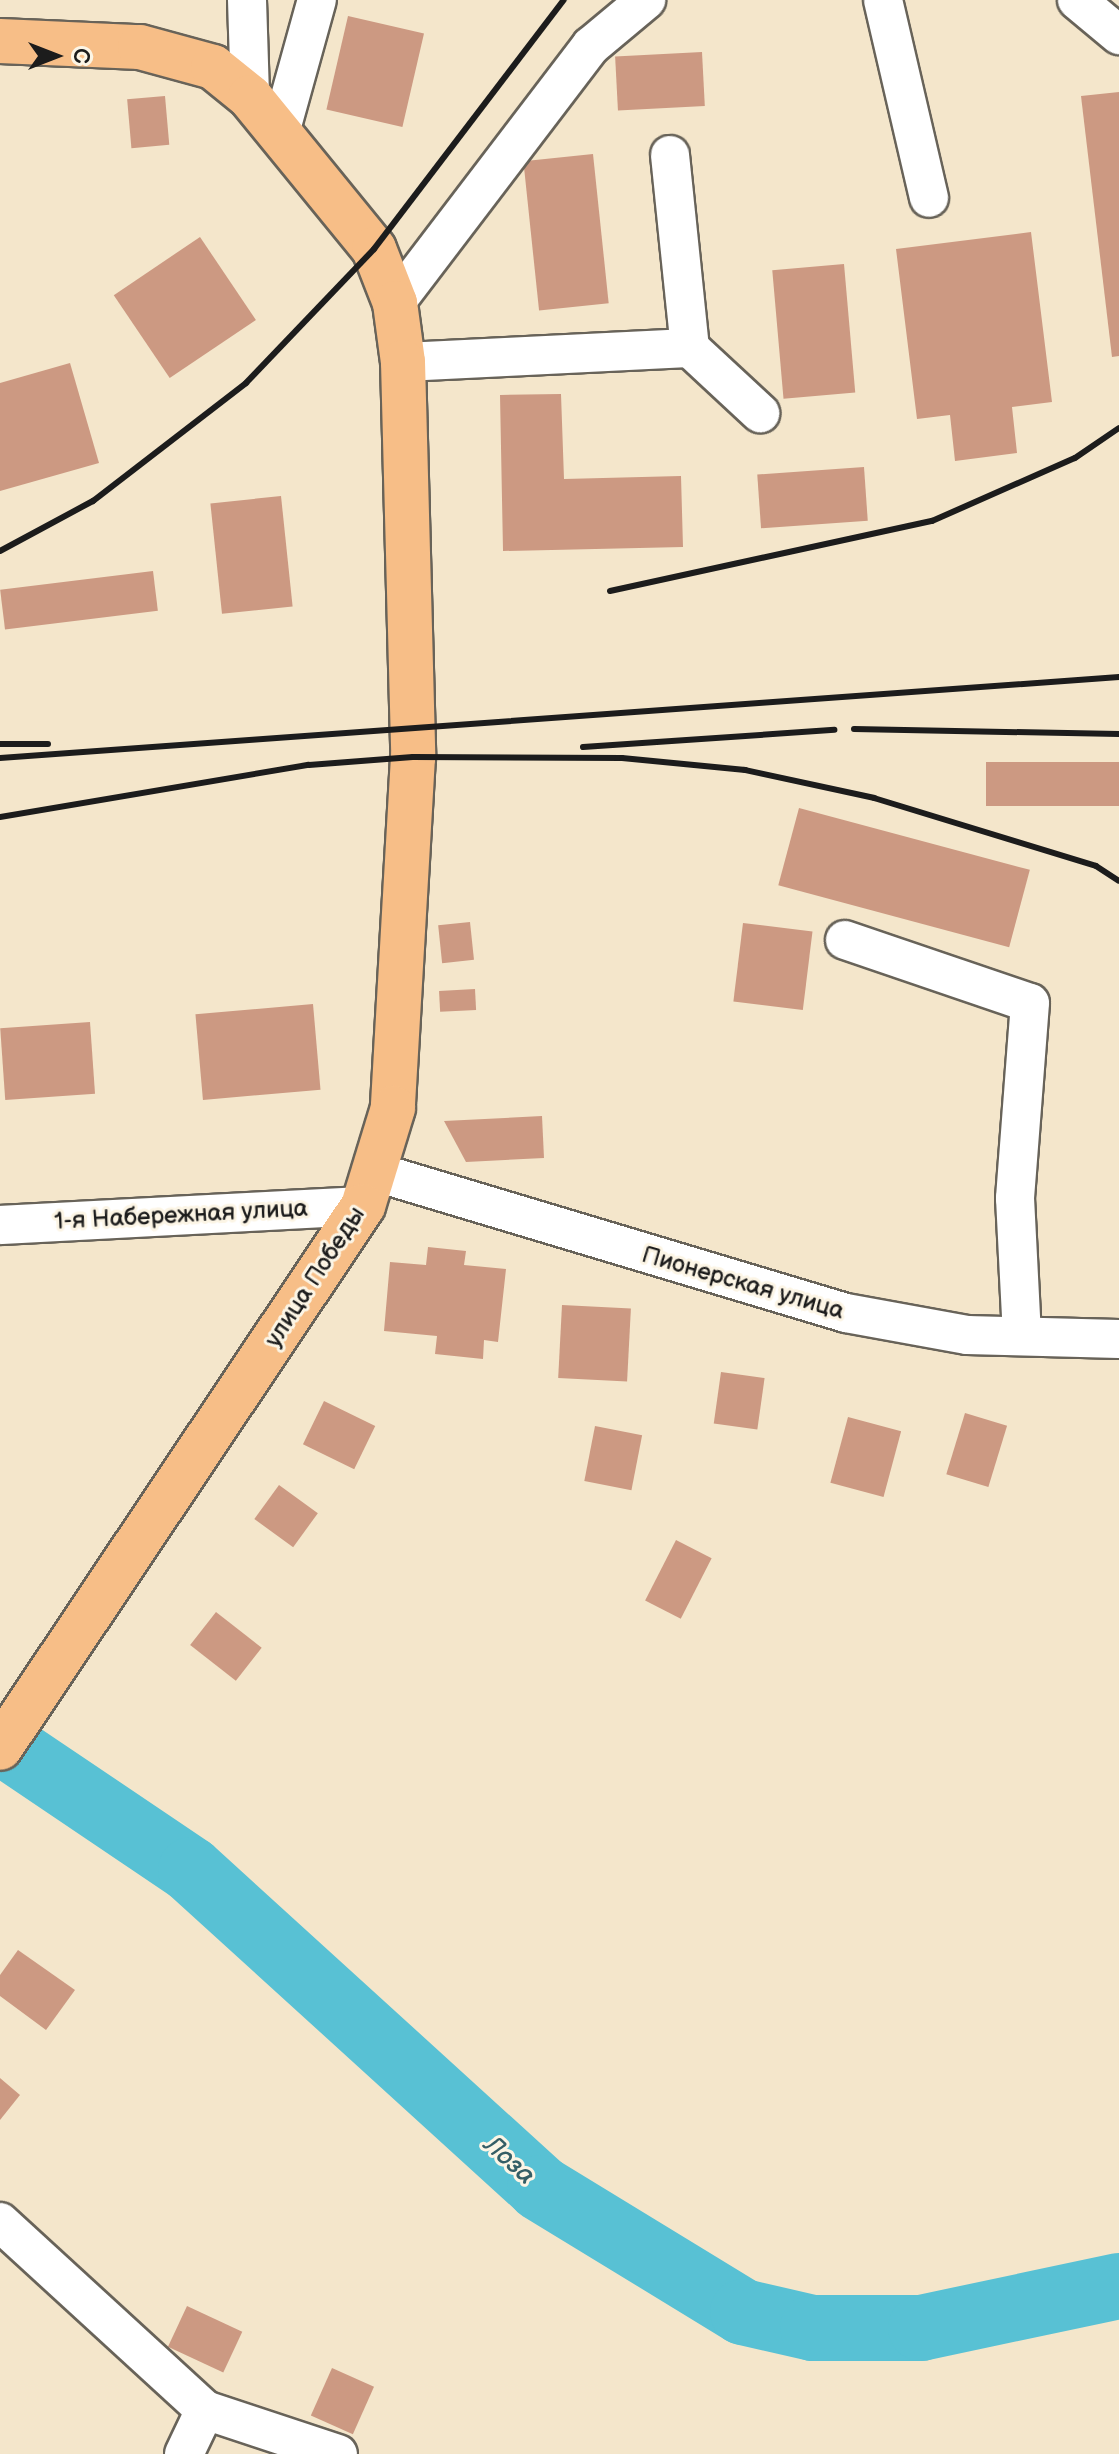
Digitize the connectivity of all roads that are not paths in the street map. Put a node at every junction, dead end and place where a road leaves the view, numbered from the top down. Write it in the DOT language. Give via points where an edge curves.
graph roads {
  1 [pos="247,0"];
  2 [pos="317,0"];
  3 [pos="646,0"];
  4 [pos="883,0"];
  5 [pos="1077,0"];
  6 [pos="1119,35"];
  7 [pos="0,41"];
  8 [pos="250,97"];
  9 [pos="280,133"];
  10 [pos="670,155"];
  11 [pos="929,198"];
  12 [pos="395,303"];
  13 [pos="690,348"];
  14 [pos="403,362"];
  15 [pos="760,413"];
  16 [pos="845,940"];
  17 [pos="369,1189"];
  18 [pos="0,1225"];
  19 [pos="1022,1334"];
  20 [pos="1119,1339"];
  21 [pos="0,1748"];
  22 [pos="0,2222"];
  23 [pos="205,2410"];
  24 [pos="184,2454"];
  25 [pos="338,2454"];
  1 -- 8 [label="street"];
  2 -- 9 [label="street"];
  3 -- 12 [label="street" via="591,46"];
  4 -- 11 [label="street"];
  5 -- 6 [label="street"];
  7 -- 8 [label="main road, улица Победы" via="88,41 185,56"];
  8 -- 9 [label="main road, улица Победы"];
  9 -- 12 [label="main road, улица Победы" via="374,249"];
  10 -- 13 [label="street"];
  12 -- 14 [label="main road, улица Победы"];
  13 -- 14 [label="street"];
  13 -- 15 [label="street"];
  14 -- 17 [label="main road, улица Победы" via="409,904 393,1108"];
  16 -- 19 [label="street" via="1030,1003 1015,1198"];
  17 -- 18 [label="street, 1-я Набережная улица"];
  17 -- 19 [label="street, Пионерская улица" via="846,1313 925,1330"];
  17 -- 21 [label="main road, улица Победы"];
  19 -- 20 [label="street, Пионерская улица"];
  22 -- 23 [label="street"];
  23 -- 24 [label="street"];
  23 -- 25 [label="street"];
}
